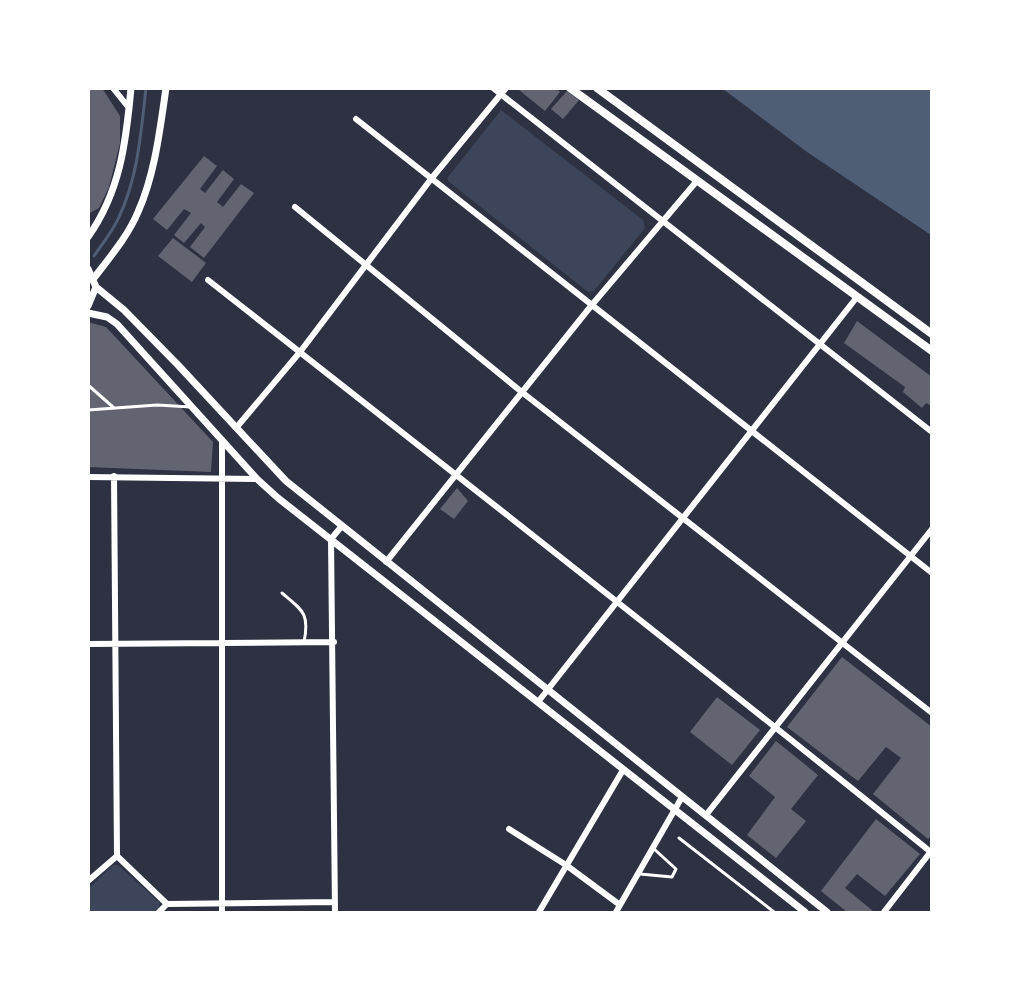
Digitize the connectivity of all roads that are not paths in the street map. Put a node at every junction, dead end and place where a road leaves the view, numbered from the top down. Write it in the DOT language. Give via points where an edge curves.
graph roads {
  1 [pos="113,88"];
  2 [pos="131,88"];
  3 [pos="166,88"];
  4 [pos="494,88"];
  5 [pos="506,88"];
  6 [pos="570,88"];
  7 [pos="597,88"];
  8 [pos="501,94"];
  9 [pos="129,108"];
  10 [pos="356,119"];
  11 [pos="431,179"];
  12 [pos="696,182"];
  13 [pos="295,207"];
  14 [pos="661,222"];
  15 [pos="88,237"];
  16 [pos="367,266"];
  17 [pos="88,269"];
  18 [pos="94,278"];
  19 [pos="208,280"];
  20 [pos="96,287"];
  21 [pos="857,297"];
  22 [pos="88,306"];
  23 [pos="591,306"];
  24 [pos="88,313"];
  25 [pos="932,334"];
  26 [pos="821,344"];
  27 [pos="932,351"];
  28 [pos="300,352"];
  29 [pos="88,385"];
  30 [pos="524,393"];
  31 [pos="113,407"];
  32 [pos="193,407"];
  33 [pos="88,410"];
  34 [pos="236,428"];
  35 [pos="752,429"];
  36 [pos="932,432"];
  37 [pos="222,440"];
  38 [pos="457,475"];
  39 [pos="114,476"];
  40 [pos="88,477"];
  41 [pos="257,479"];
  42 [pos="220,480"];
  43 [pos="682,517"];
  44 [pos="341,527"];
  45 [pos="932,529"];
  46 [pos="331,539"];
  47 [pos="910,556"];
  48 [pos="386,562"];
  49 [pos="932,573"];
  50 [pos="282,592"];
  51 [pos="426,594"];
  52 [pos="615,602"];
  53 [pos="416,606"];
  54 [pos="304,642"];
  55 [pos="333,642"];
  56 [pos="841,642"];
  57 [pos="88,644"];
  58 [pos="113,644"];
  59 [pos="223,645"];
  60 [pos="547,691"];
  61 [pos="538,702"];
  62 [pos="932,713"];
  63 [pos="777,726"];
  64 [pos="625,752"];
  65 [pos="616,764"];
  66 [pos="623,770"];
  67 [pos="682,797"];
  68 [pos="674,810"];
  69 [pos="706,815"];
  70 [pos="509,830"];
  71 [pos="679,838"];
  72 [pos="653,848"];
  73 [pos="931,852"];
  74 [pos="117,856"];
  75 [pos="566,865"];
  76 [pos="638,873"];
  77 [pos="88,881"];
  78 [pos="222,902"];
  79 [pos="335,902"];
  80 [pos="167,904"];
  81 [pos="620,905"];
  82 [pos="159,912"];
  83 [pos="222,912"];
  84 [pos="335,912"];
  85 [pos="539,912"];
  86 [pos="616,912"];
  87 [pos="774,912"];
  88 [pos="805,912"];
  89 [pos="826,912"];
  90 [pos="884,912"];
  1 -- 9 [label="street"];
  2 -- 9 [label="street"];
  3 -- 18 [label="street" via="143,199 125,236"];
  4 -- 8 [label="street"];
  5 -- 8 [label="street"];
  6 -- 12 [label="main road"];
  7 -- 25 [label="main road"];
  8 -- 11 [label="street"];
  8 -- 14 [label="street"];
  9 -- 15 [label="street" via="120,173"];
  10 -- 11 [label="street"];
  11 -- 16 [label="street"];
  11 -- 23 [label="street"];
  12 -- 14 [label="street"];
  12 -- 21 [label="main road"];
  13 -- 16 [label="street"];
  14 -- 23 [label="street"];
  14 -- 26 [label="street"];
  16 -- 28 [label="street"];
  16 -- 30 [label="street"];
  17 -- 18 [label="street"];
  18 -- 20 [label="street"];
  19 -- 28 [label="street"];
  20 -- 22 [label="street"];
  20 -- 34 [label="street" via="124,310"];
  21 -- 26 [label="street"];
  21 -- 27 [label="main road"];
  23 -- 30 [label="street"];
  23 -- 35 [label="street"];
  24 -- 32 [label="street" via="117,324"];
  26 -- 35 [label="street"];
  26 -- 36 [label="street"];
  28 -- 34 [label="street"];
  28 -- 38 [label="street"];
  29 -- 31 [label="lane"];
  30 -- 38 [label="street"];
  30 -- 43 [label="street"];
  31 -- 32 [label="lane"];
  31 -- 33 [label="lane"];
  32 -- 37 [label="street"];
  34 -- 44 [label="street" via="285,481"];
  35 -- 43 [label="street"];
  35 -- 47 [label="street"];
  37 -- 41 [label="street"];
  37 -- 42 [label="street"];
  38 -- 48 [label="street"];
  38 -- 52 [label="street"];
  39 -- 40 [label="street"];
  39 -- 42 [label="street"];
  39 -- 58 [label="street"];
  41 -- 42 [label="street"];
  41 -- 46 [label="street"];
  42 -- 59 [label="street"];
  43 -- 52 [label="street"];
  43 -- 56 [label="street"];
  44 -- 46 [label="street"];
  44 -- 48 [label="street"];
  45 -- 47 [label="street"];
  46 -- 53 [label="street"];
  46 -- 55 [label="street"];
  47 -- 49 [label="street"];
  47 -- 56 [label="street"];
  48 -- 51 [label="street"];
  50 -- 54 [label="lane" via="307,621"];
  51 -- 53 [label="street"];
  51 -- 60 [label="street"];
  52 -- 60 [label="street"];
  52 -- 63 [label="street"];
  53 -- 61 [label="street"];
  54 -- 55 [label="street"];
  54 -- 59 [label="street"];
  55 -- 79 [label="street"];
  56 -- 62 [label="street"];
  56 -- 63 [label="street"];
  57 -- 58 [label="street"];
  58 -- 59 [label="street"];
  58 -- 74 [label="street"];
  59 -- 78 [label="street"];
  60 -- 61 [label="street"];
  60 -- 64 [label="street"];
  61 -- 65 [label="street"];
  63 -- 69 [label="street"];
  63 -- 73 [label="street"];
  64 -- 65 [label="street"];
  64 -- 67 [label="street"];
  65 -- 66 [label="street"];
  66 -- 68 [label="street"];
  66 -- 75 [label="street"];
  67 -- 68 [label="street"];
  67 -- 69 [label="street"];
  68 -- 72 [label="street"];
  68 -- 88 [label="street"];
  69 -- 89 [label="street"];
  70 -- 75 [label="street"];
  71 -- 87 [label="lane"];
  72 -- 76 [label="street"];
  72 -- 76 [label="lane" via="676,870 672,877"];
  73 -- 90 [label="street"];
  74 -- 77 [label="street"];
  74 -- 80 [label="street"];
  75 -- 81 [label="street"];
  75 -- 85 [label="street"];
  76 -- 81 [label="street"];
  78 -- 79 [label="street"];
  78 -- 80 [label="street"];
  78 -- 83 [label="street"];
  79 -- 84 [label="street"];
  80 -- 82 [label="street"];
  81 -- 86 [label="street"];
}
